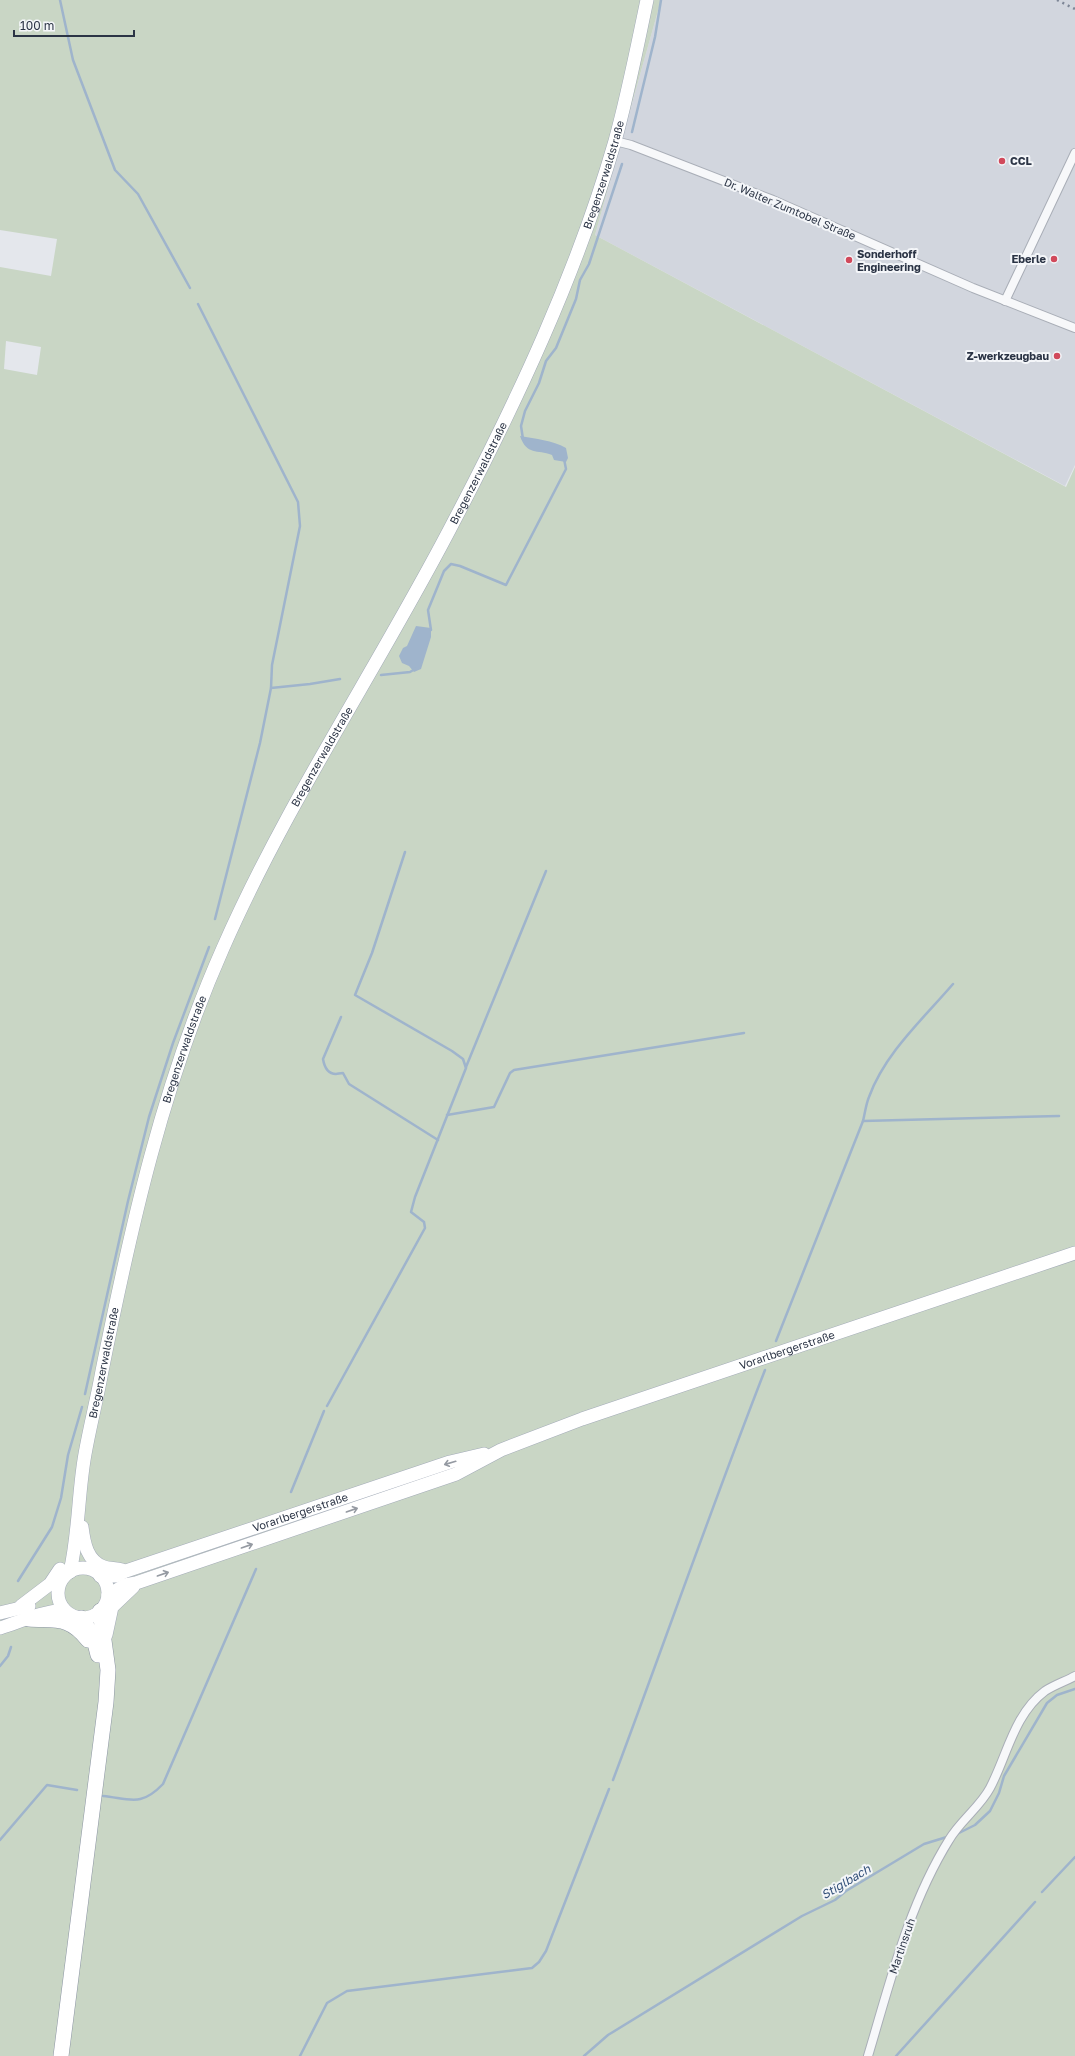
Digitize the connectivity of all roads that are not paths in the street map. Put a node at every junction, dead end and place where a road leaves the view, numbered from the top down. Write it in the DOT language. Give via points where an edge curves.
graph roads {
  1 [pos="647,0"];
  2 [pos="615,141"];
  3 [pos="1075,152"];
  4 [pos="1006,301"];
  5 [pos="1075,328"];
  6 [pos="1075,1253"];
  7 [pos="501,1450"];
  8 [pos="78,1511"];
  9 [pos="76,1540"];
  10 [pos="126,1571"];
  11 [pos="70,1572"];
  12 [pos="95,1573"];
  13 [pos="136,1583"];
  14 [pos="58,1590"];
  15 [pos="108,1595"];
  16 [pos="64,1610"];
  17 [pos="100,1611"];
  18 [pos="25,1613"];
  19 [pos="0,1614"];
  20 [pos="81,1618"];
  21 [pos="0,1628"];
  22 [pos="105,1641"];
  23 [pos="100,1659"];
  24 [pos="1075,1676"];
  25 [pos="52,2056"];
  26 [pos="61,2056"];
  27 [pos="868,2056"];
  1 -- 2 [label="main road, Bregenzerwaldstraße"];
  2 -- 4 [label="street, Dr. Walter Zumtobel Straße" via="773,200"];
  2 -- 8 [label="main road, Bregenzerwaldstraße" via="581,242 541,342 499,433 452,526 261,867 196,1012 169,1087 147,1166 85,1457"];
  3 -- 4 [label="street"];
  4 -- 5 [label="street, Dr. Walter Zumtobel Straße"];
  6 -- 7 [label="main road, Vorarlbergerstraße" via="633,1402"];
  7 -- 10 [label="main road, Vorarlbergerstraße, one-way" via="450,1462"];
  13 -- 7 [label="main road, Vorarlbergerstraße, one-way" via="456,1474"];
  8 -- 9 [label="main road, Bregenzerwaldstraße"];
  8 -- 10 [label="main road" via="85,1546 90,1557 102,1566"];
  8 -- 18 [label="main road" via="72,1521 63,1566"];
  9 -- 11 [label="main road, Bregenzerwaldstraße"];
  9 -- 12 [label="main road, Bregenzerwaldstraße" via="82,1560"];
  10 -- 12 [label="main road, Vorarlbergerstraße" via="116,1576"];
  11 -- 12 [label="main road, Vorarlbergerstraße" via="80,1568"];
  11 -- 14 [label="main road" via="64,1576"];
  12 -- 15 [label="main road" via="106,1585"];
  13 -- 15 [label="main road, Vorarlbergerstraße" via="125,1585"];
  13 -- 22 [label="main road" via="112,1607"];
  14 -- 16 [label="main road" via="59,1601"];
  14 -- 18 [label="main road"];
  15 -- 17 [label="main road"];
  16 -- 18 [label="main road"];
  16 -- 20 [label="main road"];
  17 -- 20 [label="main road"];
  17 -- 22 [label="highway"];
  18 -- 19 [label="main road"];
  18 -- 21 [label="main road"];
  18 -- 23 [label="highway" via="72,1624 89,1641"];
  20 -- 23 [label="highway" via="93,1635"];
  22 -- 26 [label="highway" via="108,1670 106,1702"];
  23 -- 25 [label="highway" via="92,1756"];
  24 -- 27 [label="street, Martinsruh" via="1045,1691 1033,1703 1012,1734 990,1788 948,1840 922,1891 896,1959"];
}
